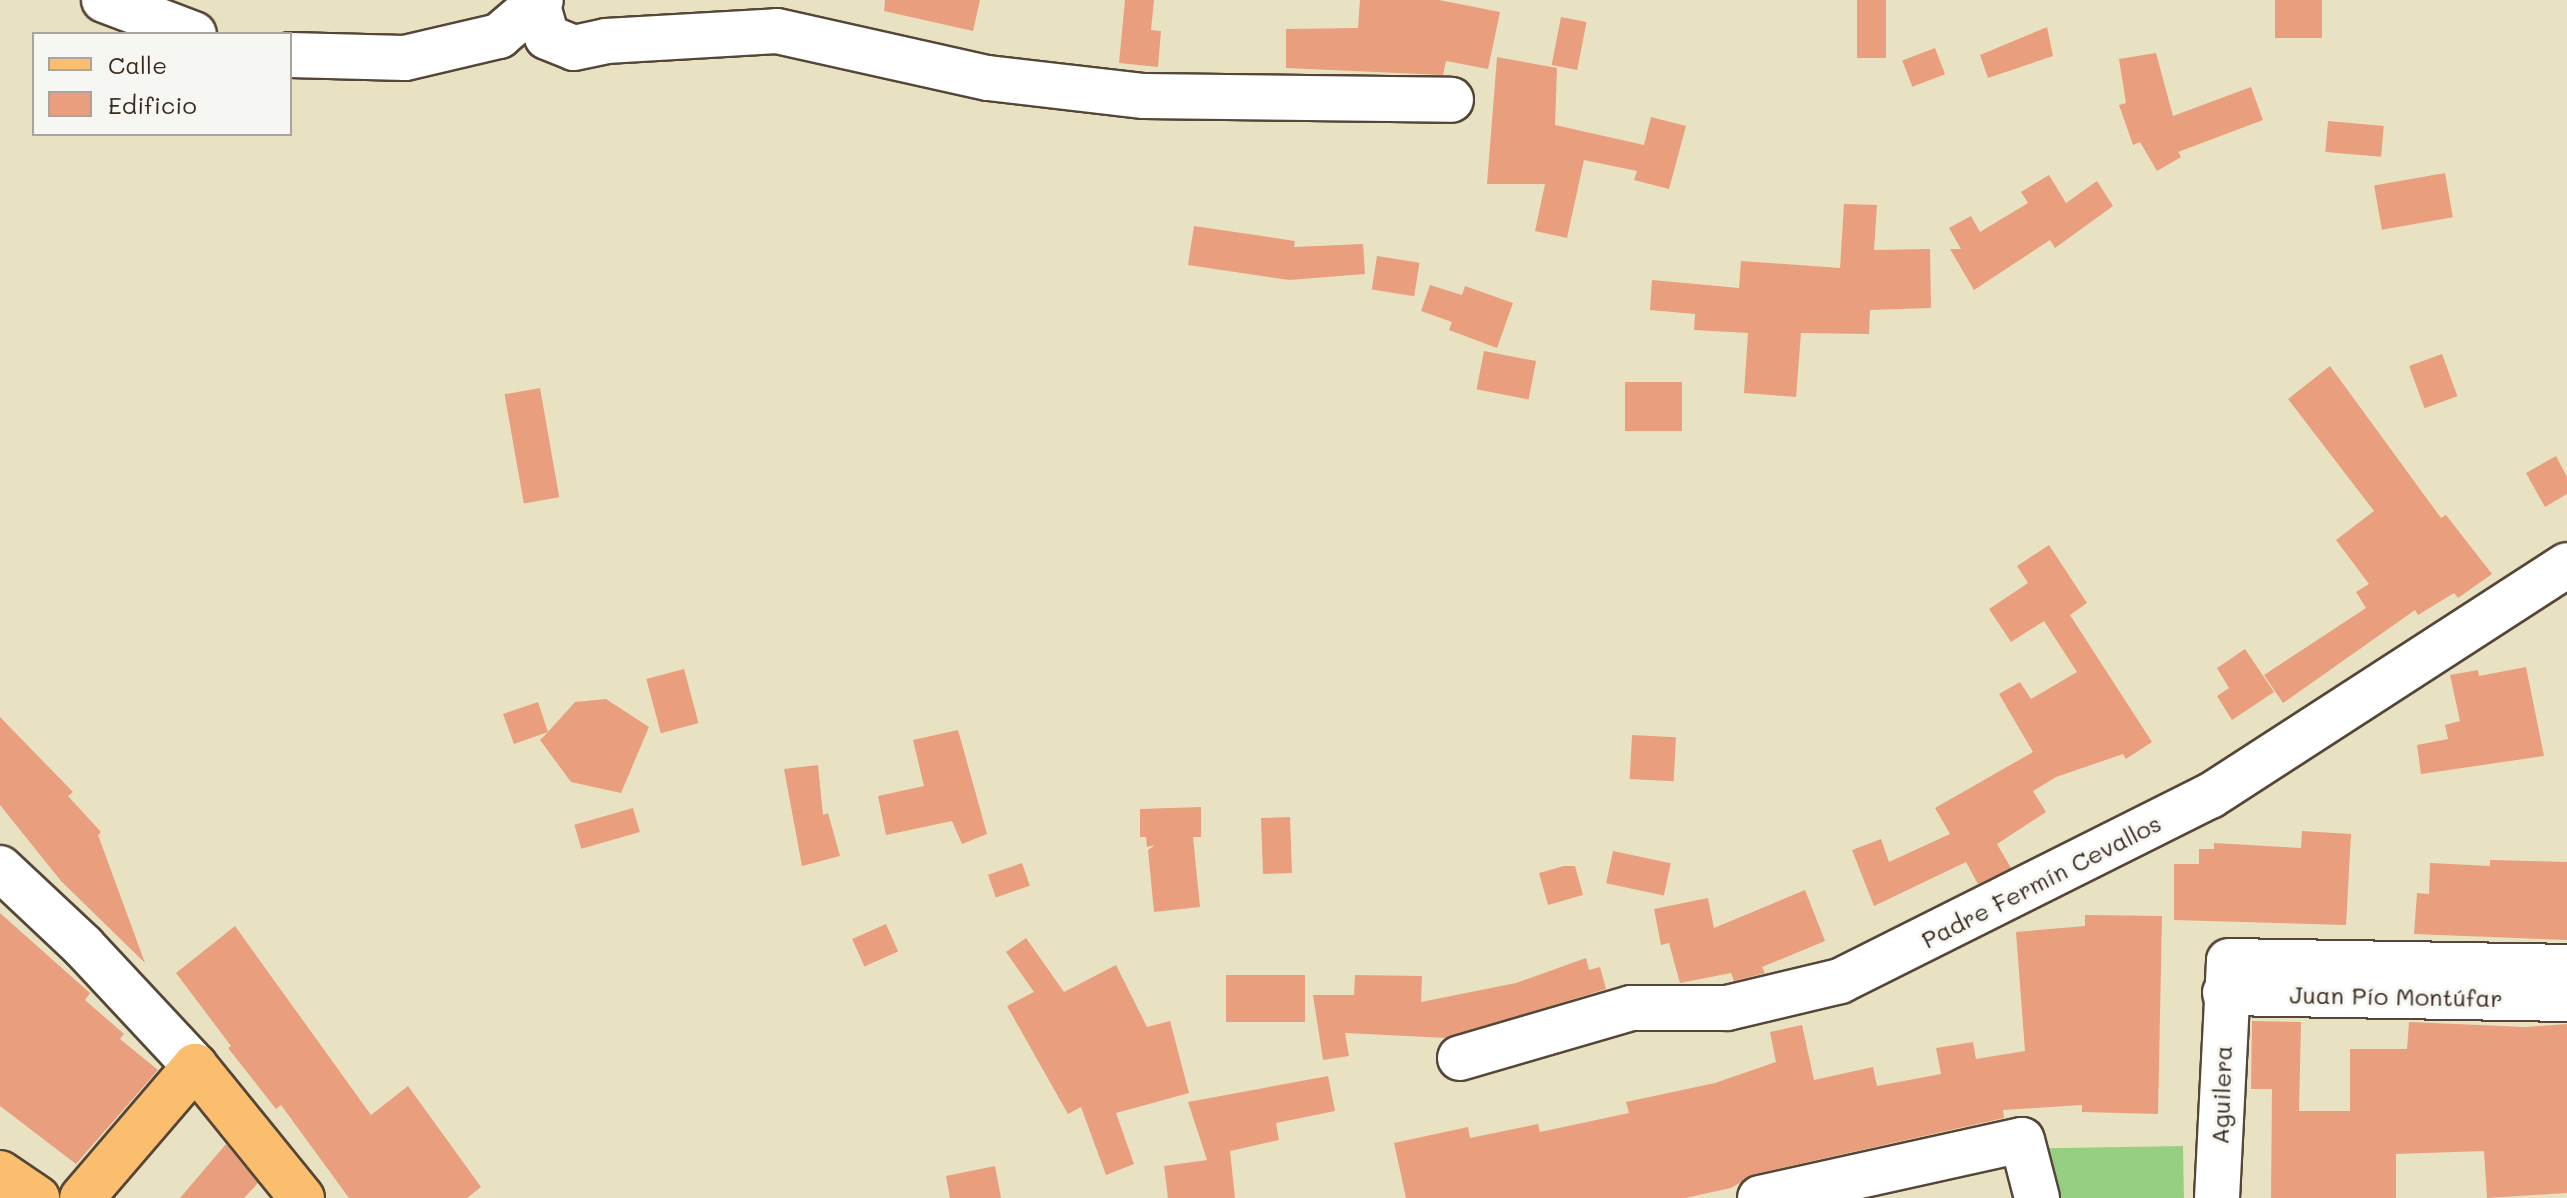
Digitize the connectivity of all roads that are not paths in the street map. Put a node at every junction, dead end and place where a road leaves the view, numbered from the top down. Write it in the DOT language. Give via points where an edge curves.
graph roads {
  1 [pos="104,0"];
  2 [pos="540,3"];
  3 [pos="189,32"];
  4 [pos="292,55"];
  5 [pos="1451,100"];
  6 [pos="2567,565"];
  7 [pos="0,868"];
  8 [pos="2567,967"];
  9 [pos="2227,977"];
  10 [pos="2567,999"];
  11 [pos="1460,1058"];
  12 [pos="195,1066"];
  13 [pos="0,1173"];
  14 [pos="37,1198"];
  15 [pos="82,1198"];
  16 [pos="302,1198"];
  17 [pos="1760,1198"];
  18 [pos="2037,1198"];
  19 [pos="2217,1198"];
  1 -- 3 [label="street"];
  2 -- 4 [label="street" via="499,36 405,58"];
  2 -- 5 [label="street" via="547,37 574,48 606,41 777,31 988,78 1144,96"];
  6 -- 11 [label="street, Padre Fermín Cevallos" via="2210,796 1840,981 1727,1008 1631,1008"];
  7 -- 12 [label="street" via="83,946"];
  8 -- 9 [label="street, Juan Pío Montúfar"];
  9 -- 10 [label="street, Juan Pío Montúfar"];
  9 -- 19 [label="street, Aguilera"];
  12 -- 15 [label="main road"];
  12 -- 16 [label="main road"];
  13 -- 14 [label="main road"];
  17 -- 18 [label="street" via="2022,1140"];
}
